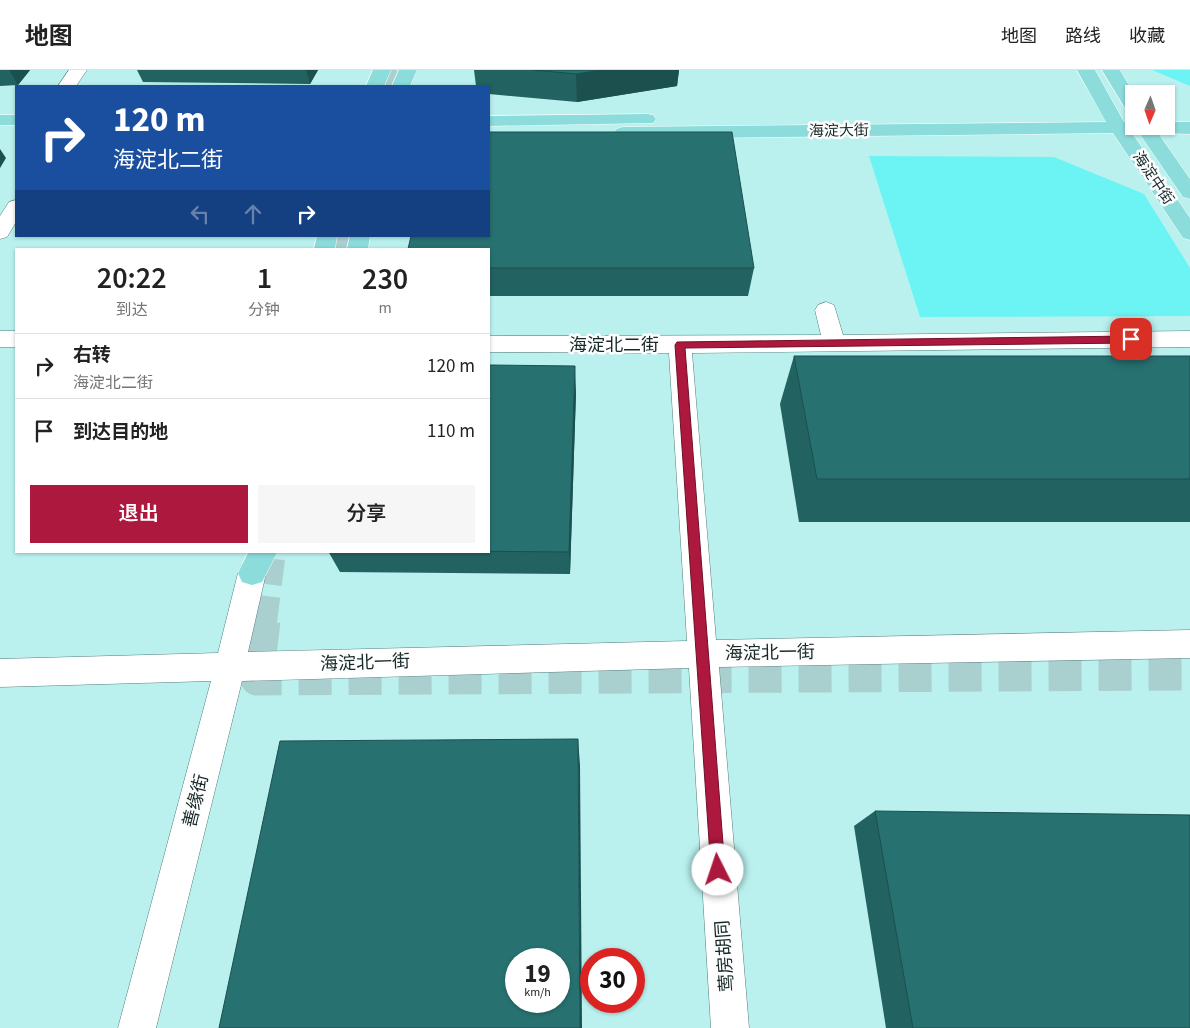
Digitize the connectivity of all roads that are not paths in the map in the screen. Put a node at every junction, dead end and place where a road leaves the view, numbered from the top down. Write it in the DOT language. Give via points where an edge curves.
graph roads {
  1 [pos="78,70"];
  2 [pos="382,70"];
  3 [pos="408,70"];
  4 [pos="1086,70"];
  5 [pos="1111,70"];
  6 [pos="68,85"];
  7 [pos="375,85"];
  8 [pos="401,85"];
  9 [pos="1125,94"];
  10 [pos="1175,114"];
  11 [pos="1190,115"];
  12 [pos="1125,117"];
  13 [pos="0,120"];
  14 [pos="15,120"];
  15 [pos="490,121"];
  16 [pos="1114,121"];
  17 [pos="1125,123"];
  18 [pos="1175,127"];
  19 [pos="1190,128"];
  20 [pos="0,134"];
  21 [pos="15,134"];
  22 [pos="490,134"];
  23 [pos="1150,135"];
  24 [pos="1190,193"];
  25 [pos="9,211"];
  26 [pos="0,232"];
  27 [pos="1190,233"];
  28 [pos="826,310"];
  29 [pos="0,339"];
  30 [pos="15,339"];
  31 [pos="1190,339"];
  32 [pos="834,343"];
  33 [pos="490,344"];
  34 [pos="680,345"];
  35 [pos="257,558"];
  36 [pos="1190,644"];
  37 [pos="702,654"];
  38 [pos="230,667"];
  39 [pos="0,673"];
  40 [pos="137,1028"];
  41 [pos="730,1028"];
  1 -- 6 [label="street"];
  2 -- 7 [label="main road"];
  3 -- 8 [label="main road"];
  4 -- 16 [label="main road, 海淀中街"];
  5 -- 9 [label="main road"];
  10 -- 11 [label="main road"];
  12 -- 16 [label="main road, 海淀大街"];
  13 -- 14 [label="main road"];
  15 -- 16 [label="main road, 海淀大街"];
  16 -- 17 [label="main road, 海淀大街"];
  16 -- 22 [label="main road, 海淀大街"];
  16 -- 27 [label="main road, 海淀中街"];
  18 -- 19 [label="main road, 海淀大街"];
  20 -- 21 [label="main road"];
  23 -- 24 [label="main road, 海淀中街"];
  25 -- 26 [label="street"];
  28 -- 32 [label="street"];
  29 -- 30 [label="street"];
  31 -- 32 [label="street, 海淀北二街"];
  32 -- 34 [label="street, 海淀北二街"];
  33 -- 34 [label="street, 海淀北二街"];
  34 -- 37 [label="street, 莺房胡同"];
  35 -- 38 [label="street, 善缘街"];
  36 -- 37 [label="street, 海淀北一街"];
  37 -- 38 [label="street, 海淀北一街"];
  37 -- 41 [label="street, 莺房胡同"];
  38 -- 39 [label="street, 海淀北一街"];
  38 -- 40 [label="street, 善缘街"];
}
